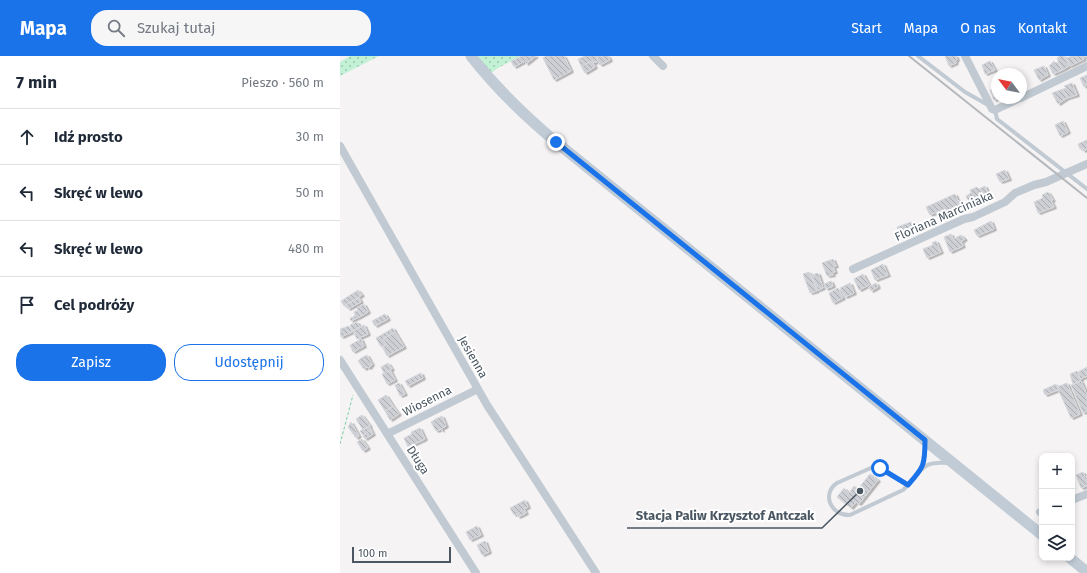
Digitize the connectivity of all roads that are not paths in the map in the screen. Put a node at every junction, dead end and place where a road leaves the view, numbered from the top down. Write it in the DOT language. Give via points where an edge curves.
graph roads {
  1 [pos="471,56"];
  2 [pos="653,56"];
  3 [pos="918,56"];
  4 [pos="965,56"];
  5 [pos="663,66"];
  6 [pos="1087,66"];
  7 [pos="1027,95"];
  8 [pos="1004,104"];
  9 [pos="992,108"];
  10 [pos="340,146"];
  11 [pos="1087,164"];
  12 [pos="1067,173"];
  13 [pos="1087,189"];
  14 [pos="853,269"];
  15 [pos="340,360"];
  16 [pos="478,389"];
  17 [pos="387,434"];
  18 [pos="925,440"];
  19 [pos="954,464"];
  20 [pos="922,469"];
  21 [pos="908,485"];
  22 [pos="1087,494"];
  23 [pos="1075,499"];
  24 [pos="1039,533"];
  25 [pos="1074,561"];
  26 [pos="1087,572"];
  27 [pos="476,573"];
  28 [pos="596,573"];
  1 -- 18 [label="main road" via="499,89 547,134"];
  2 -- 5 [label="street"];
  3 -- 9 [label="lane" via="965,92"];
  4 -- 9 [label="street"];
  6 -- 7 [label="street"];
  8 -- 9 [label="street"];
  9 -- 12 [label="lane" via="997,119"];
  10 -- 16 [label="street, Jesienna"];
  11 -- 12 [label="street, Floriana Marciniaka"];
  12 -- 13 [label="lane"];
  12 -- 14 [label="street, Floriana Marciniaka" via="1015,193 1005,202"];
  15 -- 17 [label="street, Długa"];
  16 -- 17 [label="street, Wiosenna"];
  16 -- 28 [label="street, Jesienna"];
  17 -- 27 [label="street, Długa"];
  18 -- 19 [label="main road"];
  18 -- 20 [label="lane"];
  19 -- 20 [label="lane" via="932,463"];
  19 -- 24 [label="main road"];
  20 -- 21 [label="lane"];
  21 -- 21 [label="lane" via="880,468 873,467 837,483 832,487 829,497 836,512 850,515 903,490"];
  22 -- 23 [label="street"];
  25 -- 26 [label="main road"];
}
